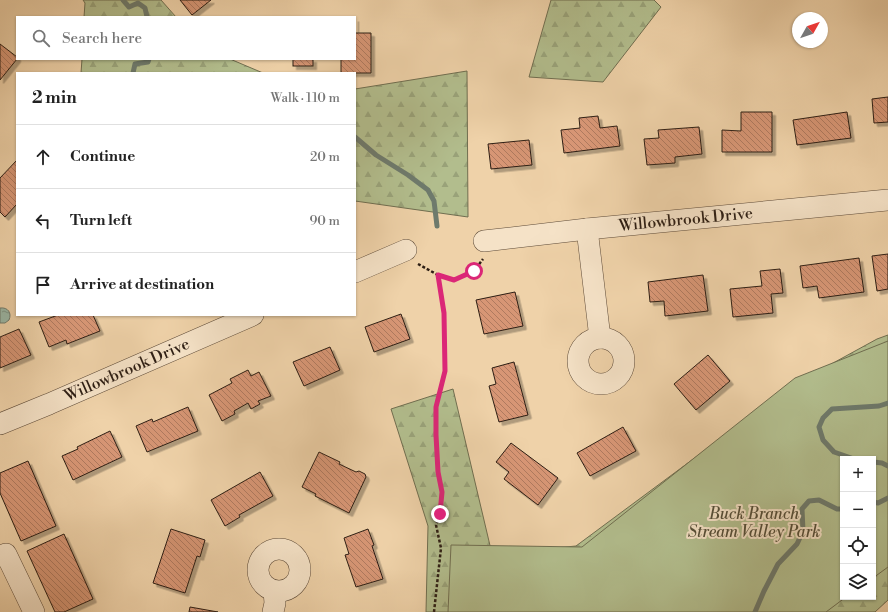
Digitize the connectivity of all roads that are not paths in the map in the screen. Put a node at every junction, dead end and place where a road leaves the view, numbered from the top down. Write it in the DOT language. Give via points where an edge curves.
graph roads {
  1 [pos="888,200"];
  2 [pos="587,229"];
  3 [pos="484,241"];
  4 [pos="406,250"];
  5 [pos="356,272"];
  6 [pos="251,316"];
  7 [pos="600,338"];
  8 [pos="0,424"];
  9 [pos="2,550"];
  10 [pos="274,591"];
  11 [pos="34,612"];
  12 [pos="273,612"];
  1 -- 2 [label="street, Willowbrook Drive"];
  2 -- 3 [label="street, Willowbrook Drive"];
  2 -- 7 [label="street"];
  4 -- 5 [label="street"];
  6 -- 8 [label="street, Willowbrook Drive"];
  9 -- 11 [label="street"];
  10 -- 12 [label="street"];
}
